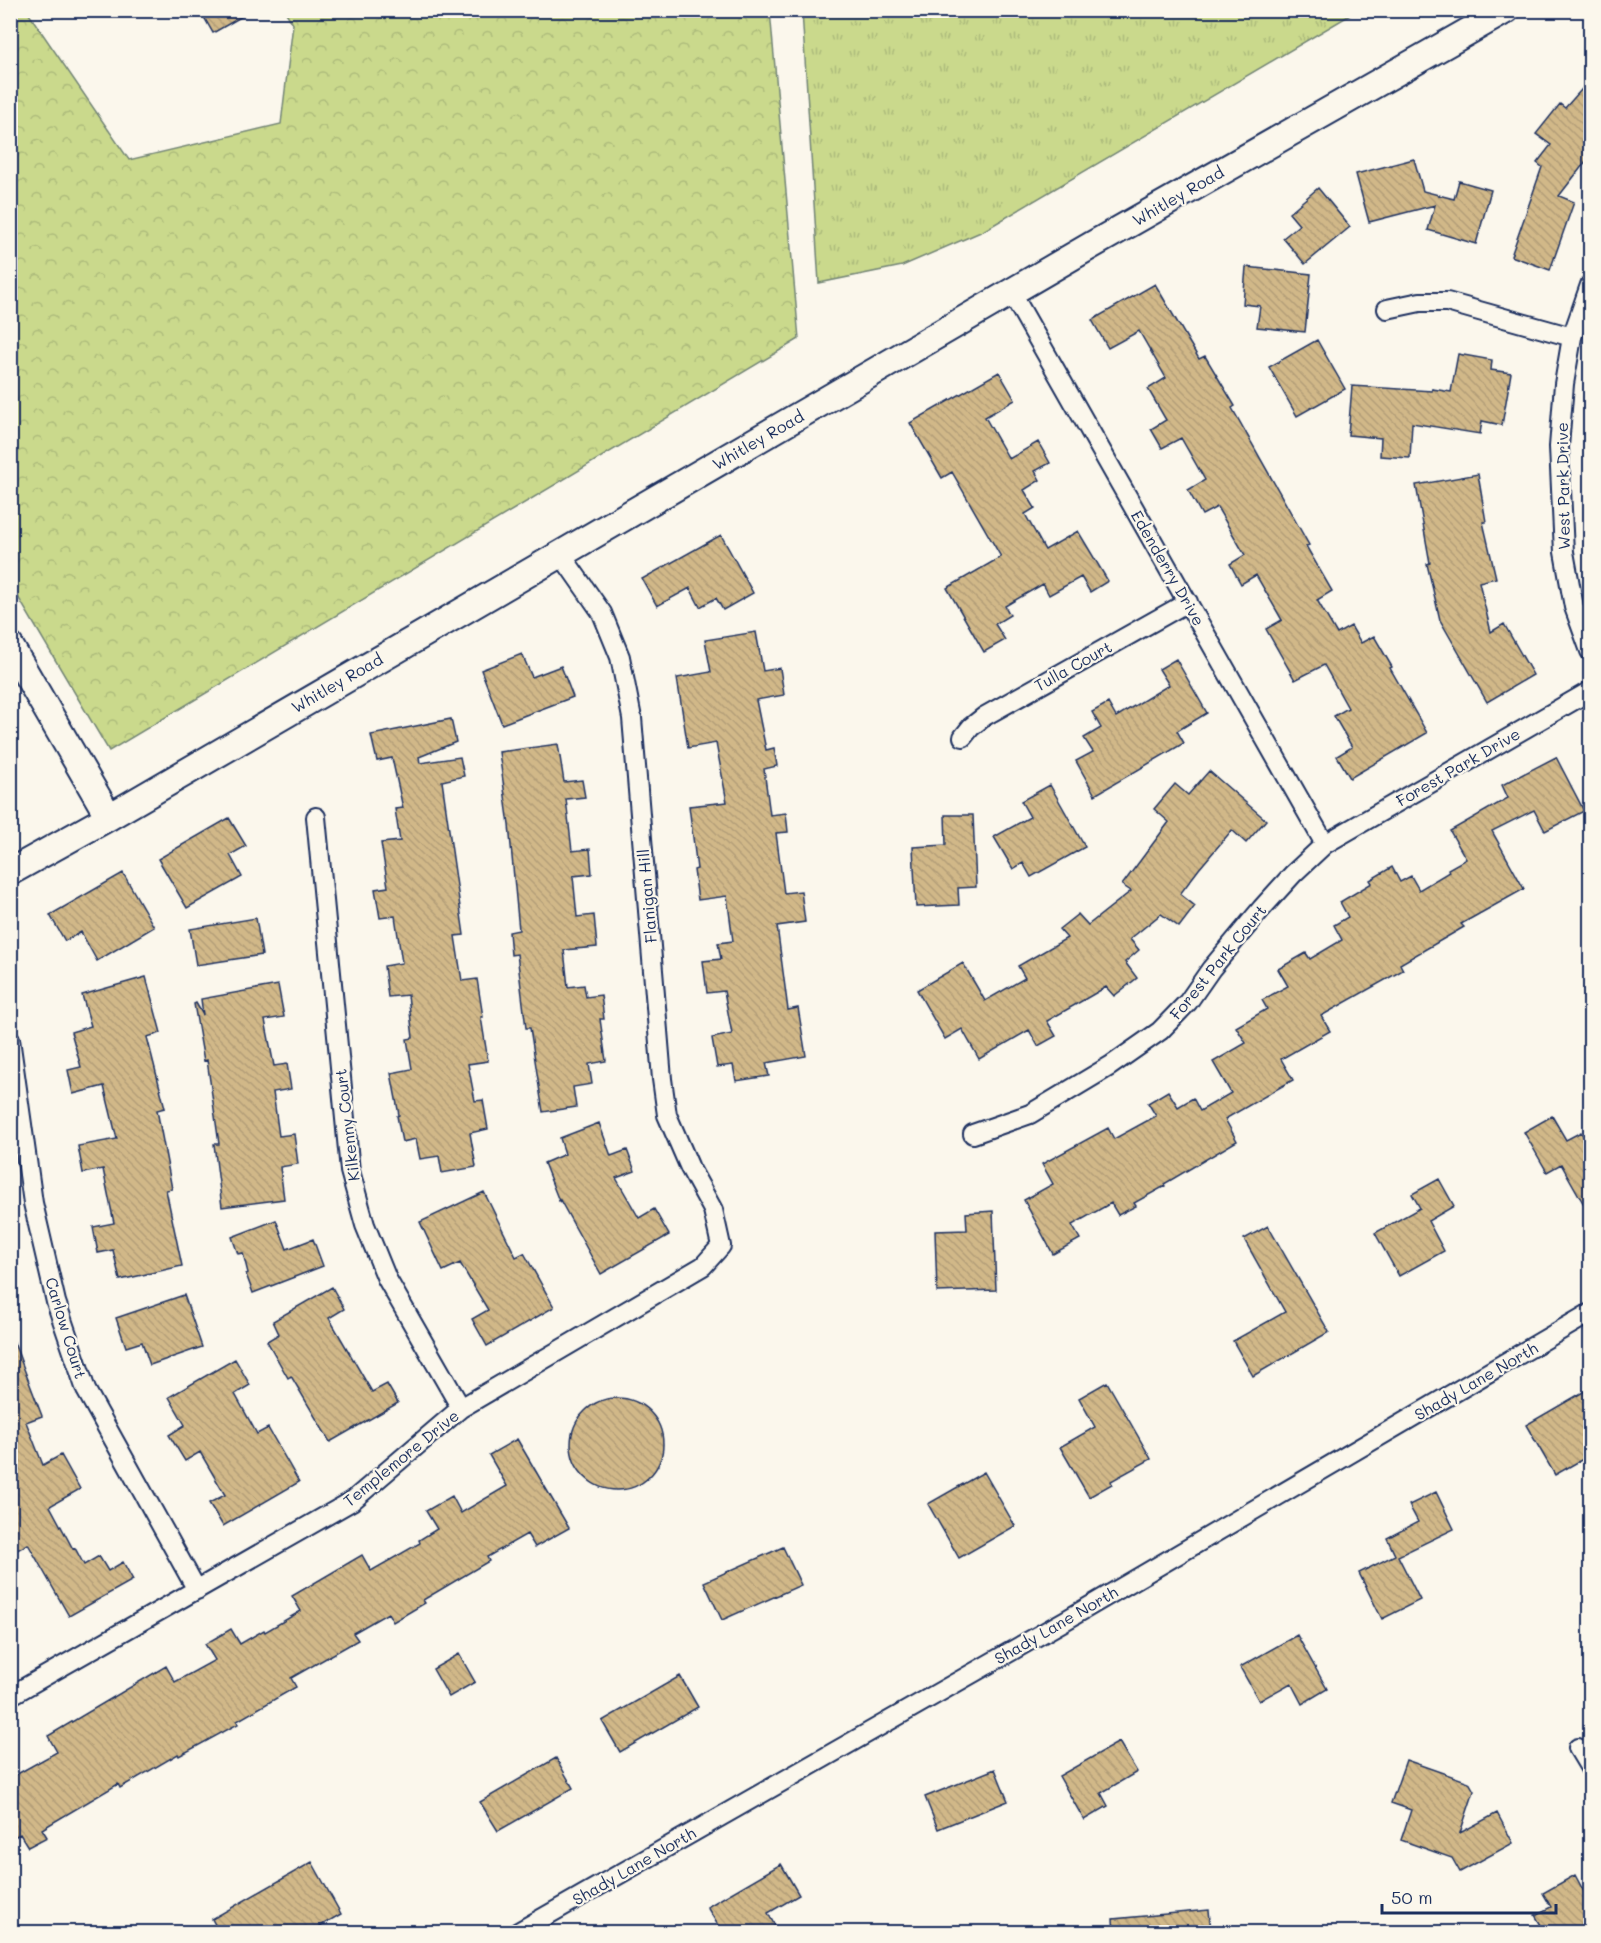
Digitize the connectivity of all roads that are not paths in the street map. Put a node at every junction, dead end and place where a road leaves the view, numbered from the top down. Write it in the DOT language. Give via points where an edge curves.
graph roads {
  1 [pos="1506,10"];
  2 [pos="1590,285"];
  3 [pos="1011,292"];
  4 [pos="1388,309"];
  5 [pos="1572,338"];
  6 [pos="560,553"];
  7 [pos="1188,602"];
  8 [pos="10,646"];
  9 [pos="1590,651"];
  10 [pos="1590,691"];
  11 [pos="963,737"];
  12 [pos="109,817"];
  13 [pos="315,817"];
  14 [pos="1325,844"];
  15 [pos="10,872"];
  16 [pos="10,1039"];
  17 [pos="973,1134"];
  18 [pos="721,1246"];
  19 [pos="1590,1313"];
  20 [pos="461,1408"];
  21 [pos="196,1590"];
  22 [pos="10,1696"];
  23 [pos="1578,1748"];
  24 [pos="1590,1768"];
  25 [pos="518,1932"];
  1 -- 3 [label="street, Whitley Road"];
  2 -- 5 [label="street, West Park Drive"];
  3 -- 6 [label="street, Whitley Road"];
  3 -- 7 [label="street, Edenderry Drive"];
  4 -- 5 [label="street" via="1420,302 1447,302"];
  5 -- 9 [label="street, West Park Drive" via="1559,447 1561,508 1574,607"];
  6 -- 12 [label="street, Whitley Road"];
  6 -- 18 [label="street, Flanigan Hill" via="602,613 620,657 632,718 667,1115 713,1210"];
  7 -- 11 [label="street, Tulla Court" via="985,716"];
  7 -- 14 [label="street, Edenderry Drive"];
  8 -- 12 [label="street"];
  10 -- 14 [label="street, Forest Park Drive"];
  12 -- 15 [label="street, Whitley Road"];
  13 -- 20 [label="street, Kilkenny Court" via="350,1171 365,1225 387,1279"];
  14 -- 17 [label="street, Forest Park Court" via="1262,908 1188,1002 1160,1031 1029,1114"];
  16 -- 21 [label="street, Carlow Court" via="33,1203 56,1302 86,1390"];
  18 -- 20 [label="street, Templemore Drive" via="703,1266"];
  19 -- 25 [label="street, Shady Lane North" via="1066,1620"];
  20 -- 21 [label="street, Templemore Drive" via="352,1501"];
  21 -- 22 [label="street, Templemore Drive"];
  23 -- 24 [label="street"];
}
